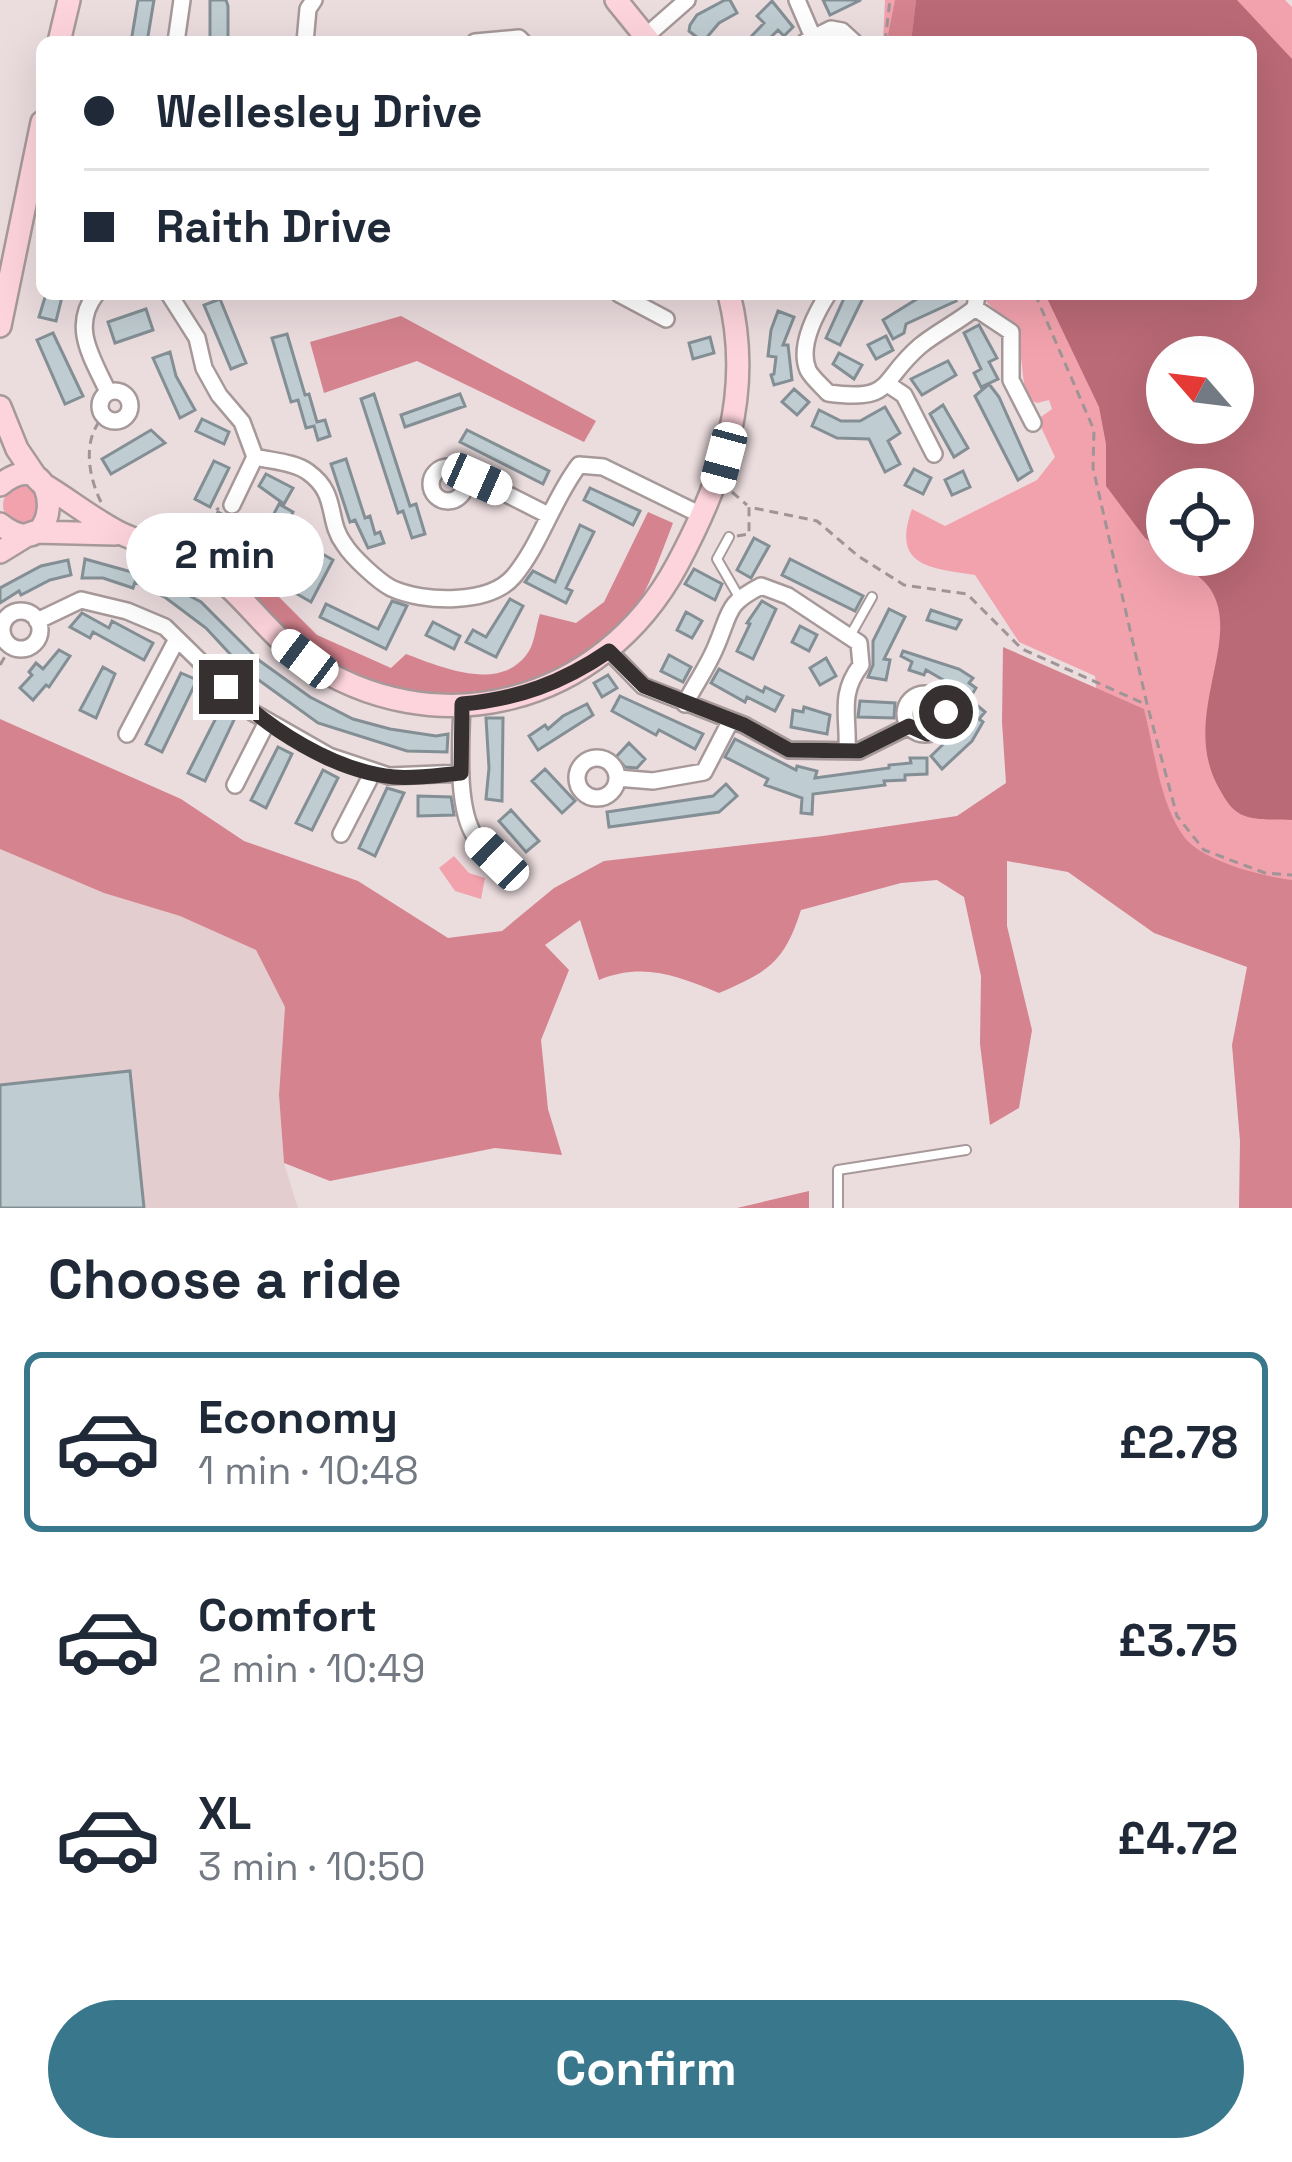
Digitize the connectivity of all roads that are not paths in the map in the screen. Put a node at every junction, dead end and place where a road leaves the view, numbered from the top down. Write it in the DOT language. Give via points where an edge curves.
graph roads {
  1 [pos="68,0"];
  2 [pos="182,0"];
  3 [pos="314,0"];
  4 [pos="616,0"];
  5 [pos="687,0"];
  6 [pos="797,0"];
  7 [pos="60,36"];
  8 [pos="177,36"];
  9 [pos="305,36"];
  10 [pos="646,36"];
  11 [pos="651,36"];
  12 [pos="808,36"];
  13 [pos="815,36"];
  14 [pos="847,36"];
  15 [pos="36,151"];
  16 [pos="92,300"];
  17 [pos="173,300"];
  18 [pos="630,300"];
  19 [pos="730,300"];
  20 [pos="824,300"];
  21 [pos="976,301"];
  22 [pos="666,319"];
  23 [pos="0,326"];
  24 [pos="889,385"];
  25 [pos="108,392"];
  26 [pos="0,407"];
  27 [pos="1033,423"];
  28 [pos="934,454"];
  29 [pos="255,458"];
  30 [pos="465,478"];
  31 [pos="40,482"];
  32 [pos="0,485"];
  33 [pos="232,505"];
  34 [pos="548,515"];
  35 [pos="701,515"];
  36 [pos="0,524"];
  37 [pos="33,532"];
  38 [pos="132,537"];
  39 [pos="730,537"];
  40 [pos="0,552"];
  41 [pos="739,597"];
  42 [pos="872,597"];
  43 [pos="37,621"];
  44 [pos="850,636"];
  45 [pos="177,639"];
  46 [pos="609,651"];
  47 [pos="462,704"];
  48 [pos="685,704"];
  49 [pos="731,720"];
  50 [pos="267,722"];
  51 [pos="909,726"];
  52 [pos="127,734"];
  53 [pos="847,751"];
  54 [pos="373,772"];
  55 [pos="461,773"];
  56 [pos="616,778"];
  57 [pos="235,785"];
  58 [pos="341,834"];
  59 [pos="497,859"];
  60 [pos="966,1150"];
  61 [pos="838,1208"];
  1 -- 7 [label="street"];
  2 -- 8 [label="street"];
  3 -- 9 [label="street"];
  4 -- 10 [label="street"];
  5 -- 11 [label="street"];
  6 -- 12 [label="street"];
  13 -- 14 [label="street" via="831,28"];
  15 -- 23 [label="street"];
  16 -- 25 [label="street" via="83,332"];
  17 -- 29 [label="street"];
  18 -- 22 [label="street"];
  19 -- 35 [label="street" via="736,403 718,483"];
  20 -- 24 [label="street" via="814,318 808,371 829,393 863,398"];
  21 -- 24 [label="street"];
  21 -- 27 [label="street" via="1011,332 1011,380"];
  24 -- 28 [label="street" via="904,395"];
  25 -- 25 [label="street" via="100,403 104,416 123,419 130,406 123,392"];
  26 -- 31 [label="street"];
  29 -- 33 [label="street"];
  29 -- 34 [label="street" via="306,469 329,492 342,543 391,588 451,601 511,580"];
  30 -- 34 [label="street"];
  31 -- 32 [label="street" via="18,476"];
  31 -- 37 [label="street" via="50,512"];
  31 -- 38 [label="street"];
  34 -- 35 [label="street" via="579,464 603,467"];
  35 -- 46 [label="street" via="657,601"];
  36 -- 37 [label="street"];
  37 -- 38 [label="street"];
  37 -- 40 [label="street"];
  38 -- 47 [label="street" via="206,568 284,643 328,672 402,700"];
  39 -- 41 [label="lane" via="717,559"];
  41 -- 44 [label="street" via="761,586"];
  41 -- 48 [label="street"];
  42 -- 44 [label="lane"];
  43 -- 43 [label="street" via="29,613 9,615 2,636 26,649 40,632"];
  43 -- 45 [label="street" via="81,600 158,623"];
  44 -- 53 [label="street" via="861,665 848,682"];
  45 -- 50 [label="street"];
  45 -- 52 [label="street"];
  46 -- 47 [label="street" via="539,690"];
  46 -- 48 [label="street" via="644,686"];
  47 -- 55 [label="street"];
  48 -- 49 [label="street"];
  49 -- 53 [label="street" via="789,750"];
  49 -- 56 [label="street" via="704,772"];
  50 -- 54 [label="street"];
  50 -- 57 [label="street"];
  51 -- 53 [label="street"];
  54 -- 55 [label="street"];
  54 -- 58 [label="street"];
  55 -- 59 [label="street" via="475,837"];
  60 -- 61 [label="lane" via="838,1170"];
}
